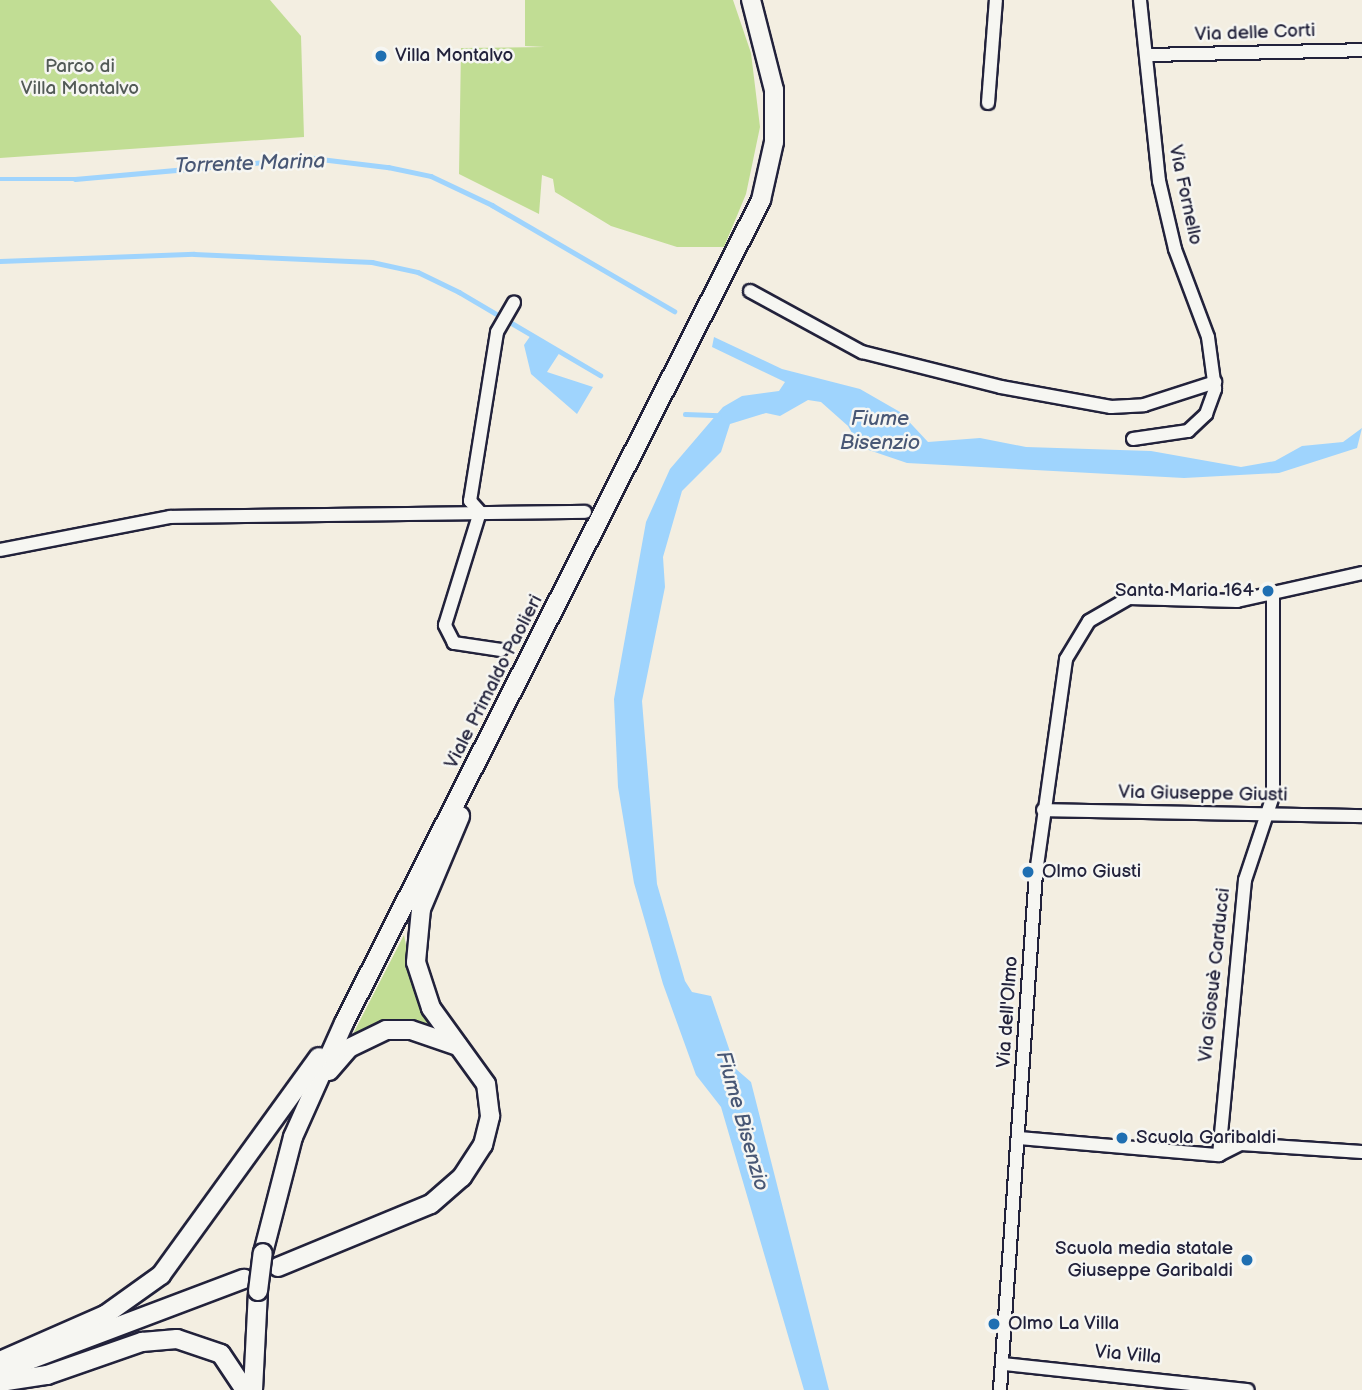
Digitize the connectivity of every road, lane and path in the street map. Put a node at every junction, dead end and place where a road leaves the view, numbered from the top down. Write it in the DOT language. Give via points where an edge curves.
graph roads {
  1 [pos="751,0"];
  2 [pos="996,0"];
  3 [pos="1140,0"];
  4 [pos="1362,50"];
  5 [pos="1150,55"];
  6 [pos="988,103"];
  7 [pos="750,291"];
  8 [pos="514,303"];
  9 [pos="1215,382"];
  10 [pos="1133,439"];
  11 [pos="480,512"];
  12 [pos="585,512"];
  13 [pos="0,550"];
  14 [pos="1362,573"];
  15 [pos="1273,594"];
  16 [pos="501,650"];
  17 [pos="476,762"];
  18 [pos="1043,810"];
  19 [pos="1266,814"];
  20 [pos="1362,816"];
  21 [pos="344,1023"];
  22 [pos="461,1048"];
  23 [pos="305,1106"];
  24 [pos="1019,1138"];
  25 [pos="1362,1152"];
  26 [pos="1219,1155"];
  27 [pos="278,1267"];
  28 [pos="251,1285"];
  29 [pos="0,1361"];
  30 [pos="1004,1364"];
  31 [pos="0,1371"];
  32 [pos="0,1382"];
  33 [pos="245,1390"];
  34 [pos="253,1390"];
  35 [pos="1000,1390"];
  36 [pos="1248,1390"];
  1 -- 17 [label="main road, Viale Primaldo Paolieri" via="774,90 774,142 761,200"];
  2 -- 6 [label="street"];
  3 -- 5 [label="street, Via Fornello"];
  4 -- 5 [label="street, Via delle Corti"];
  5 -- 9 [label="street, Via Fornello" via="1159,181 1175,249 1208,337"];
  7 -- 9 [label="street" via="863,353 1001,387 1111,407 1144,405"];
  8 -- 11 [label="street" via="497,332 470,501"];
  9 -- 10 [label="street" via="1206,414 1188,431"];
  11 -- 12 [label="street"];
  11 -- 13 [label="street" via="170,517"];
  11 -- 16 [label="street" via="445,625 454,643"];
  14 -- 15 [label="street"];
  15 -- 18 [label="street, Via dell'Olmo" via="1227,601 1129,598 1095,615 1075,640 1059,683"];
  15 -- 19 [label="street, Via Giosuè Carducci" via="1273,796"];
  17 -- 21 [label="main road, Viale Primaldo Paolieri"];
  17 -- 22 [label="main road" via="421,909 415,949 431,1008"];
  18 -- 19 [label="street, Via Giuseppe Giusti"];
  18 -- 24 [label="street, Via dell'Olmo"];
  19 -- 20 [label="street, Via Giuseppe Giusti"];
  19 -- 26 [label="street, Via Giosuè Carducci" via="1245,880 1233,961"];
  21 -- 23 [label="main road, Viale Primaldo Paolieri"];
  21 -- 29 [label="main road" via="161,1275 111,1312"];
  22 -- 23 [label="main road" via="411,1030 372,1035 342,1054"];
  22 -- 27 [label="main road" via="481,1073 490,1102 486,1136 469,1170 415,1213"];
  23 -- 28 [label="main road, Viale Primaldo Paolieri, bridge"];
  24 -- 26 [label="street"];
  24 -- 30 [label="street, Via dell'Olmo"];
  25 -- 26 [label="street" via="1241,1144"];
  28 -- 31 [label="main road"];
  28 -- 34 [label="main road, Viale Primaldo Paolieri"];
  30 -- 35 [label="street, Via dell'Olmo"];
  30 -- 36 [label="street, Via Villa"];
  32 -- 33 [label="main road" via="47,1375 142,1342 177,1339 221,1354"];
}
